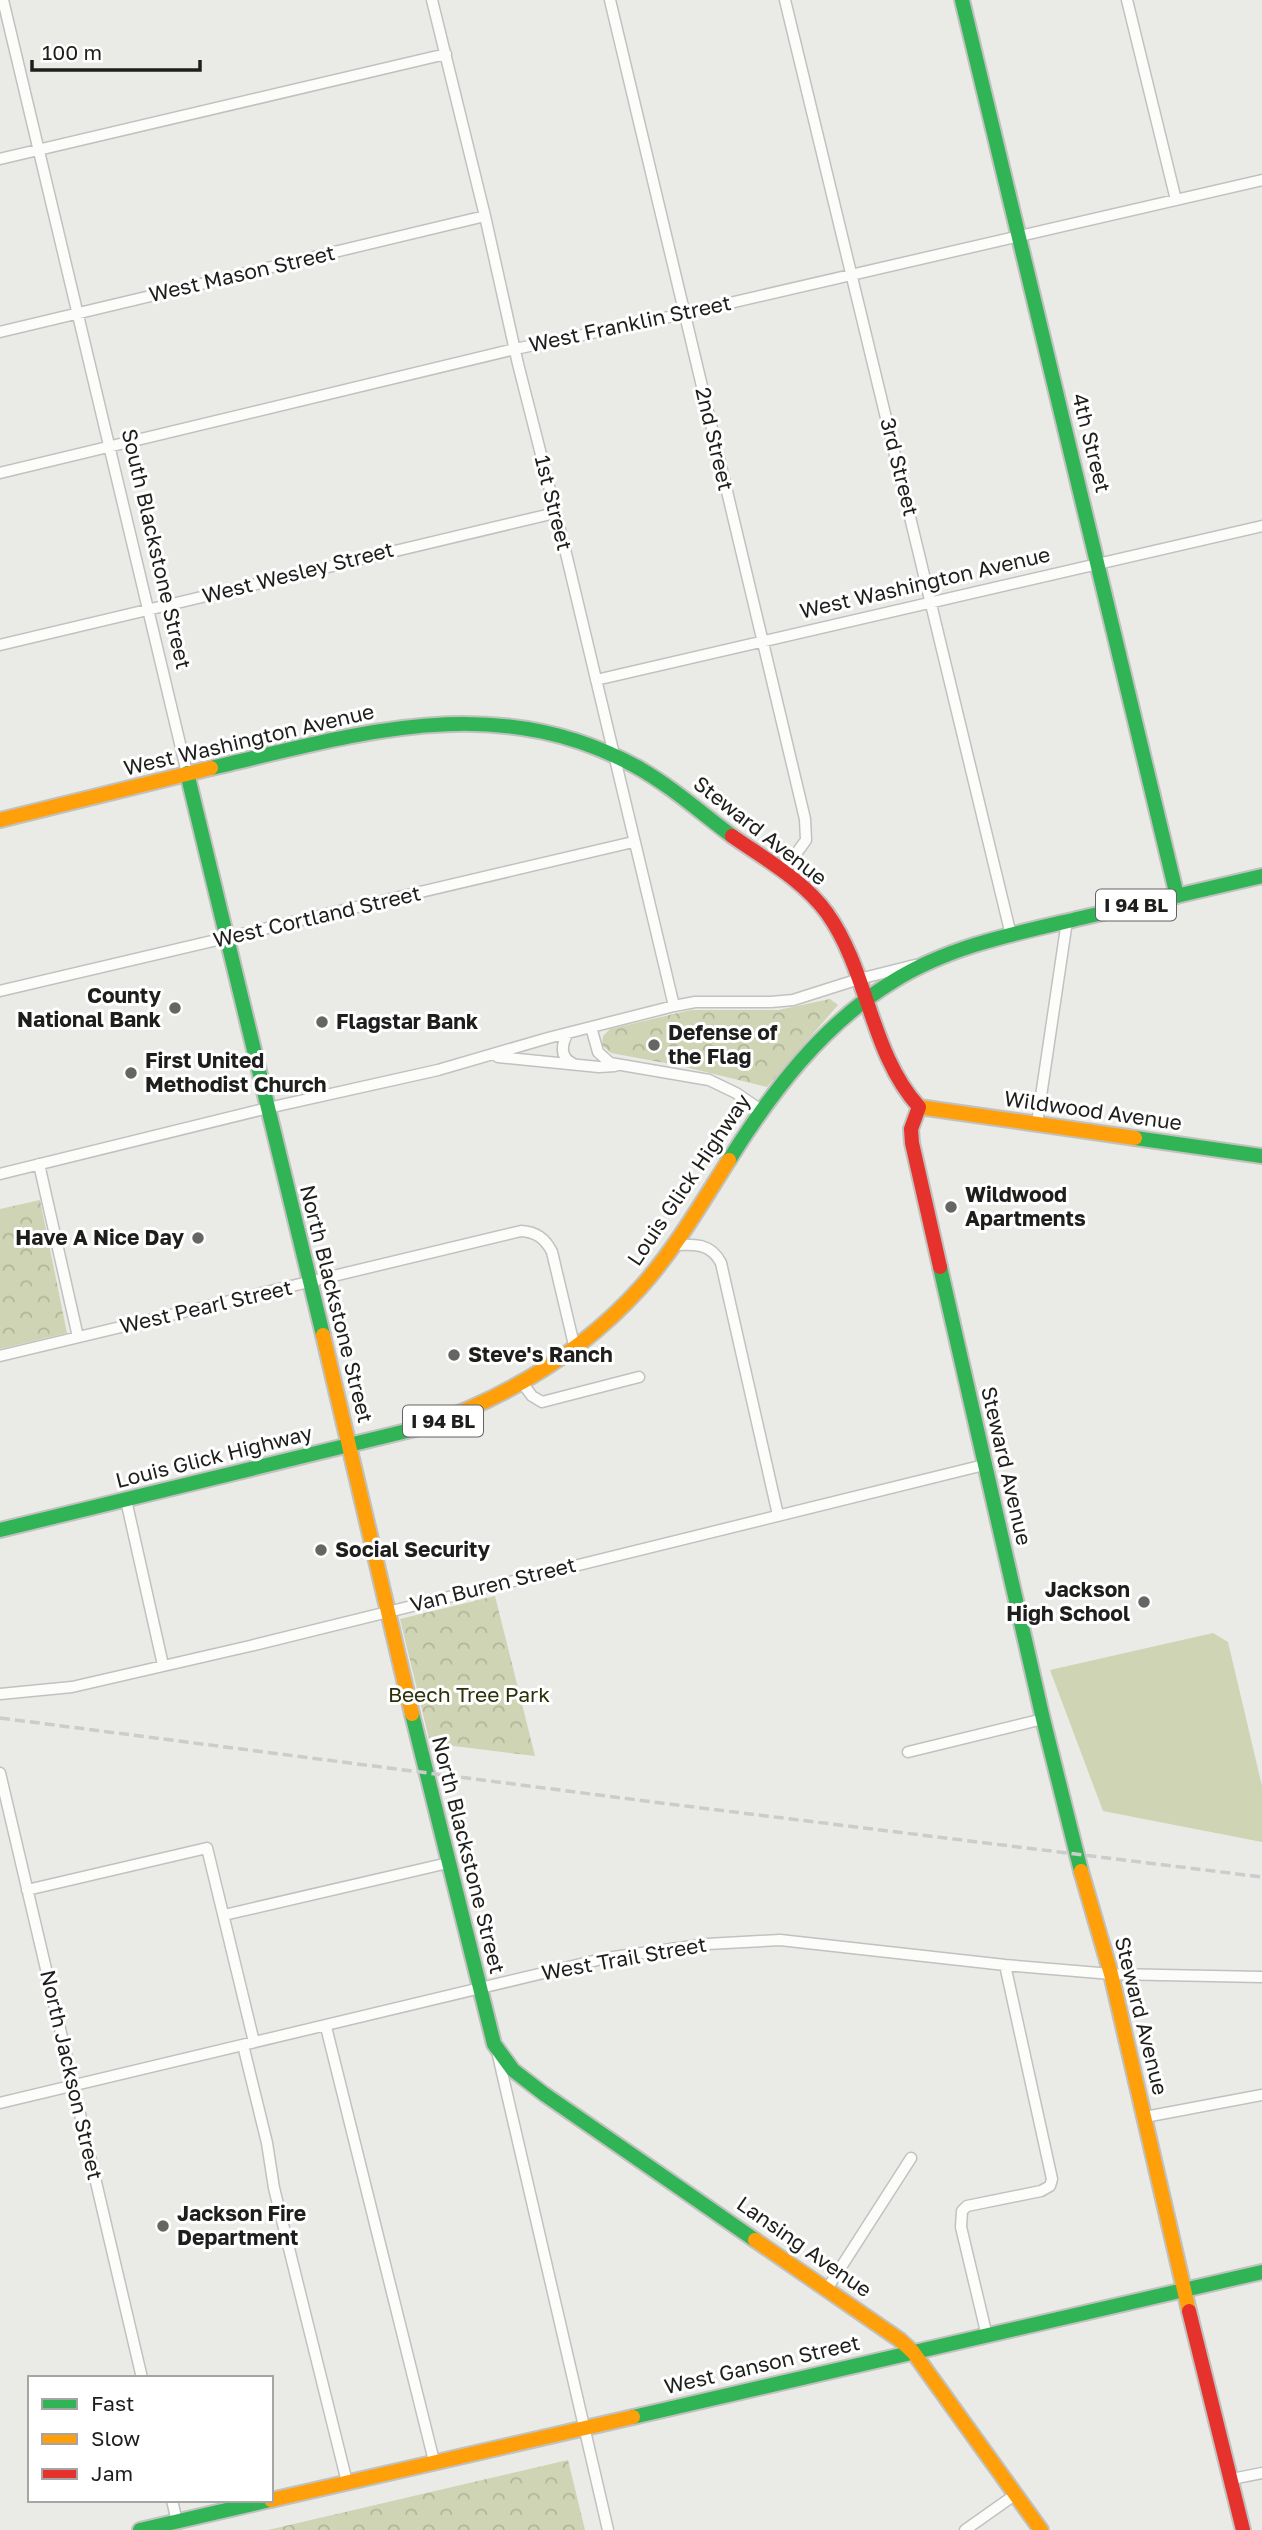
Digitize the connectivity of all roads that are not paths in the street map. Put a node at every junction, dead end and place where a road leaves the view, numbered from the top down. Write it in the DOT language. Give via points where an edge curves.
graph roads {
  1 [pos="3,0"];
  2 [pos="432,0"];
  3 [pos="610,0"];
  4 [pos="785,0"];
  5 [pos="962,0"];
  6 [pos="1127,0"];
  7 [pos="446,54"];
  8 [pos="40,150"];
  9 [pos="0,159"];
  10 [pos="1262,180"];
  11 [pos="1176,200"];
  12 [pos="485,216"];
  13 [pos="1019,236"];
  14 [pos="852,274"];
  15 [pos="79,313"];
  16 [pos="684,313"];
  17 [pos="0,332"];
  18 [pos="515,349"];
  19 [pos="110,446"];
  20 [pos="0,473"];
  21 [pos="555,513"];
  22 [pos="1262,526"];
  23 [pos="1099,564"];
  24 [pos="932,602"];
  25 [pos="149,609"];
  26 [pos="763,642"];
  27 [pos="0,645"];
  28 [pos="596,680"];
  29 [pos="510,726"];
  30 [pos="614,755"];
  31 [pos="187,773"];
  32 [pos="0,820"];
  33 [pos="633,842"];
  34 [pos="783,872"];
  35 [pos="1262,876"];
  36 [pos="1177,896"];
  37 [pos="1067,921"];
  38 [pos="1011,936"];
  39 [pos="226,937"];
  40 [pos="928,963"];
  41 [pos="859,979"];
  42 [pos="0,991"];
  43 [pos="867,999"];
  44 [pos="674,1006"];
  45 [pos="591,1027"];
  46 [pos="568,1033"];
  47 [pos="486,1057"];
  48 [pos="575,1065"];
  49 [pos="619,1066"];
  50 [pos="919,1107"];
  51 [pos="268,1108"];
  52 [pos="761,1110"];
  53 [pos="1037,1124"];
  54 [pos="1262,1156"];
  55 [pos="39,1164"];
  56 [pos="0,1174"];
  57 [pos="674,1245"];
  58 [pos="309,1282"];
  59 [pos="78,1337"];
  60 [pos="575,1349"];
  61 [pos="0,1356"];
  62 [pos="639,1377"];
  63 [pos="523,1384"];
  64 [pos="349,1447"];
  65 [pos="984,1465"];
  66 [pos="126,1500"];
  67 [pos="778,1515"];
  68 [pos="0,1530"];
  69 [pos="388,1611"];
  70 [pos="163,1665"];
  71 [pos="0,1694"];
  72 [pos="1043,1719"];
  73 [pos="908,1752"];
  74 [pos="0,1773"];
  75 [pos="448,1863"];
  76 [pos="27,1890"];
  77 [pos="224,1915"];
  78 [pos="1005,1965"];
  79 [pos="1111,1974"];
  80 [pos="1262,1977"];
  81 [pos="479,1989"];
  82 [pos="326,2026"];
  83 [pos="248,2043"];
  84 [pos="496,2047"];
  85 [pos="72,2086"];
  86 [pos="1262,2095"];
  87 [pos="0,2103"];
  88 [pos="1145,2117"];
  89 [pos="911,2158"];
  90 [pos="1262,2272"];
  91 [pos="827,2289"];
  92 [pos="1184,2290"];
  93 [pos="987,2336"];
  94 [pos="913,2352"];
  95 [pos="142,2376"];
  96 [pos="584,2426"];
  97 [pos="434,2461"];
  98 [pos="1262,2473"];
  99 [pos="1231,2479"];
  100 [pos="347,2482"];
  101 [pos="1016,2494"];
  102 [pos="273,2499"];
  103 [pos="172,2502"];
  104 [pos="262,2502"];
  105 [pos="177,2522"];
  106 [pos="140,2530"];
  107 [pos="608,2530"];
  108 [pos="965,2530"];
  109 [pos="1041,2530"];
  110 [pos="1244,2530"];
  1 -- 8 [label="street, South Blackstone Street"];
  2 -- 7 [label="street, 1st Street"];
  3 -- 16 [label="street, 2nd Street"];
  4 -- 14 [label="street, 3rd Street"];
  5 -- 13 [label="main road, 4th Street"];
  6 -- 11 [label="street"];
  7 -- 8 [label="street"];
  7 -- 12 [label="street, 1st Street"];
  8 -- 9 [label="street"];
  8 -- 15 [label="street, South Blackstone Street"];
  10 -- 11 [label="street, West Franklin Street"];
  11 -- 13 [label="street, West Franklin Street"];
  12 -- 15 [label="street, West Mason Street"];
  12 -- 18 [label="street, 1st Street"];
  13 -- 14 [label="street, West Franklin Street"];
  13 -- 23 [label="main road, 4th Street"];
  14 -- 16 [label="street, West Franklin Street"];
  14 -- 24 [label="street, 3rd Street"];
  15 -- 17 [label="street, West Mason Street"];
  15 -- 19 [label="street, South Blackstone Street"];
  16 -- 18 [label="street, West Franklin Street"];
  16 -- 26 [label="street, 2nd Street"];
  18 -- 19 [label="street, West Franklin Street"];
  18 -- 21 [label="street, 1st Street"];
  19 -- 20 [label="street, West Franklin Street"];
  19 -- 25 [label="street, South Blackstone Street"];
  21 -- 25 [label="street, West Wesley Street"];
  21 -- 28 [label="street, 1st Street"];
  22 -- 23 [label="street, West Washington Avenue"];
  23 -- 24 [label="street, West Washington Avenue"];
  23 -- 36 [label="main road, 4th Street"];
  24 -- 26 [label="street, West Washington Avenue"];
  24 -- 38 [label="street, 3rd Street"];
  25 -- 27 [label="street, West Wesley Street"];
  25 -- 31 [label="street, South Blackstone Street"];
  26 -- 28 [label="street, West Washington Avenue"];
  26 -- 34 [label="street, 2nd Street" via="807,828 803,845"];
  28 -- 30 [label="street, 1st Street"];
  29 -- 30 [label="main road, Steward Avenue" via="568,738"];
  29 -- 31 [label="main road, West Washington Avenue" via="424,724"];
  30 -- 33 [label="street, 1st Street"];
  30 -- 34 [label="main road, Steward Avenue" via="665,784"];
  31 -- 32 [label="main road, West Washington Avenue"];
  31 -- 39 [label="main road, South Blackstone Street"];
  33 -- 39 [label="street, West Cortland Street"];
  33 -- 44 [label="street, 1st Street"];
  34 -- 41 [label="main road, Steward Avenue" via="827,912"];
  35 -- 36 [label="main road, I 94 BL"];
  36 -- 37 [label="main road, I 94 BL"];
  37 -- 38 [label="main road, I 94 BL"];
  37 -- 53 [label="street"];
  38 -- 40 [label="main road, Louis Glick Highway / I 94 BL"];
  39 -- 42 [label="street, West Cortland Street"];
  39 -- 51 [label="main road, South Blackstone Street"];
  40 -- 41 [label="street"];
  40 -- 43 [label="main road, Louis Glick Highway / I 94 BL"];
  41 -- 43 [label="main road, Steward Avenue"];
  41 -- 44 [label="street" via="783,1002"];
  43 -- 50 [label="main road, Steward Avenue" via="900,1083"];
  43 -- 52 [label="main road, Louis Glick Highway / I 94 BL" via="821,1042"];
  44 -- 45 [label="street"];
  45 -- 46 [label="street"];
  45 -- 49 [label="street" via="598,1052"];
  46 -- 47 [label="street"];
  46 -- 48 [label="street" via="563,1051 566,1060"];
  47 -- 48 [label="street"];
  47 -- 51 [label="street"];
  48 -- 49 [label="street"];
  49 -- 52 [label="street" via="709,1080"];
  50 -- 53 [label="main road, Wildwood Avenue"];
  50 -- 65 [label="main road, Steward Avenue" via="911,1129 912,1143"];
  51 -- 55 [label="street"];
  51 -- 58 [label="main road, North Blackstone Street"];
  52 -- 57 [label="main road, Louis Glick Highway / I 94 BL"];
  53 -- 54 [label="main road, Wildwood Avenue"];
  55 -- 56 [label="street"];
  55 -- 59 [label="street"];
  57 -- 60 [label="main road, Louis Glick Highway / I 94 BL" via="636,1292"];
  57 -- 67 [label="street" via="704,1246 721,1263"];
  58 -- 59 [label="street, West Pearl Street"];
  58 -- 60 [label="street, West Pearl Street" via="531,1232 552,1251"];
  58 -- 64 [label="main road, North Blackstone Street"];
  59 -- 61 [label="street, West Pearl Street"];
  60 -- 63 [label="main road, Louis Glick Highway / I 94 BL"];
  62 -- 63 [label="street" via="542,1402"];
  63 -- 64 [label="main road, Louis Glick Highway / I 94 BL" via="439,1422"];
  64 -- 66 [label="main road, Louis Glick Highway / I 94 BL"];
  64 -- 69 [label="main road, North Blackstone Street"];
  65 -- 67 [label="street, Van Buren Street"];
  65 -- 72 [label="main road, Steward Avenue"];
  66 -- 68 [label="main road, Louis Glick Highway / I 94 BL"];
  66 -- 70 [label="street"];
  67 -- 69 [label="street, Van Buren Street"];
  69 -- 70 [label="street, Van Buren Street"];
  69 -- 75 [label="main road, North Blackstone Street"];
  70 -- 71 [label="street, Van Buren Street" via="72,1687"];
  72 -- 73 [label="street"];
  72 -- 79 [label="main road, Steward Avenue"];
  74 -- 76 [label="street, North Jackson Street"];
  75 -- 77 [label="street"];
  75 -- 81 [label="main road, North Blackstone Street"];
  76 -- 77 [label="street" via="207,1848"];
  76 -- 85 [label="street, North Jackson Street"];
  77 -- 83 [label="street"];
  78 -- 79 [label="street, West Trail Street"];
  78 -- 81 [label="street, West Trail Street" via="824,1943 741,1941 606,1958"];
  78 -- 93 [label="street" via="1052,2179 1041,2191 967,2206 962,2211 961,2227"];
  79 -- 80 [label="street, West Trail Street"];
  79 -- 88 [label="main road, Steward Avenue"];
  81 -- 82 [label="street, West Trail Street"];
  81 -- 84 [label="main road, North Blackstone Street"];
  82 -- 83 [label="street, West Trail Street"];
  82 -- 97 [label="street"];
  83 -- 85 [label="street, West Trail Street"];
  83 -- 100 [label="street" via="274,2188"];
  84 -- 91 [label="main road, Lansing Avenue" via="513,2070 544,2094"];
  84 -- 96 [label="street, North Blackstone Street"];
  85 -- 87 [label="street, West Trail Street"];
  85 -- 95 [label="street, North Jackson Street"];
  86 -- 88 [label="street"];
  88 -- 92 [label="main road, Steward Avenue"];
  89 -- 91 [label="street"];
  90 -- 92 [label="main road, West Ganson Street"];
  91 -- 94 [label="main road, Lansing Avenue"];
  92 -- 93 [label="main road, West Ganson Street"];
  92 -- 99 [label="main road, Steward Avenue"];
  93 -- 94 [label="main road, West Ganson Street"];
  94 -- 96 [label="main road, West Ganson Street"];
  94 -- 101 [label="main road, Lansing Avenue"];
  96 -- 97 [label="main road, West Ganson Street"];
  96 -- 107 [label="street, North Blackstone Street"];
  97 -- 100 [label="main road, West Ganson Street"];
  98 -- 99 [label="street"];
  99 -- 110 [label="main road, Steward Avenue"];
  100 -- 102 [label="main road, West Ganson Street"];
  101 -- 108 [label="street"];
  101 -- 109 [label="main road, Lansing Avenue"];
  103 -- 105 [label="street"];
  104 -- 105 [label="main road, West Ganson Street"];
  105 -- 106 [label="main road, West Ganson Street"];
}
